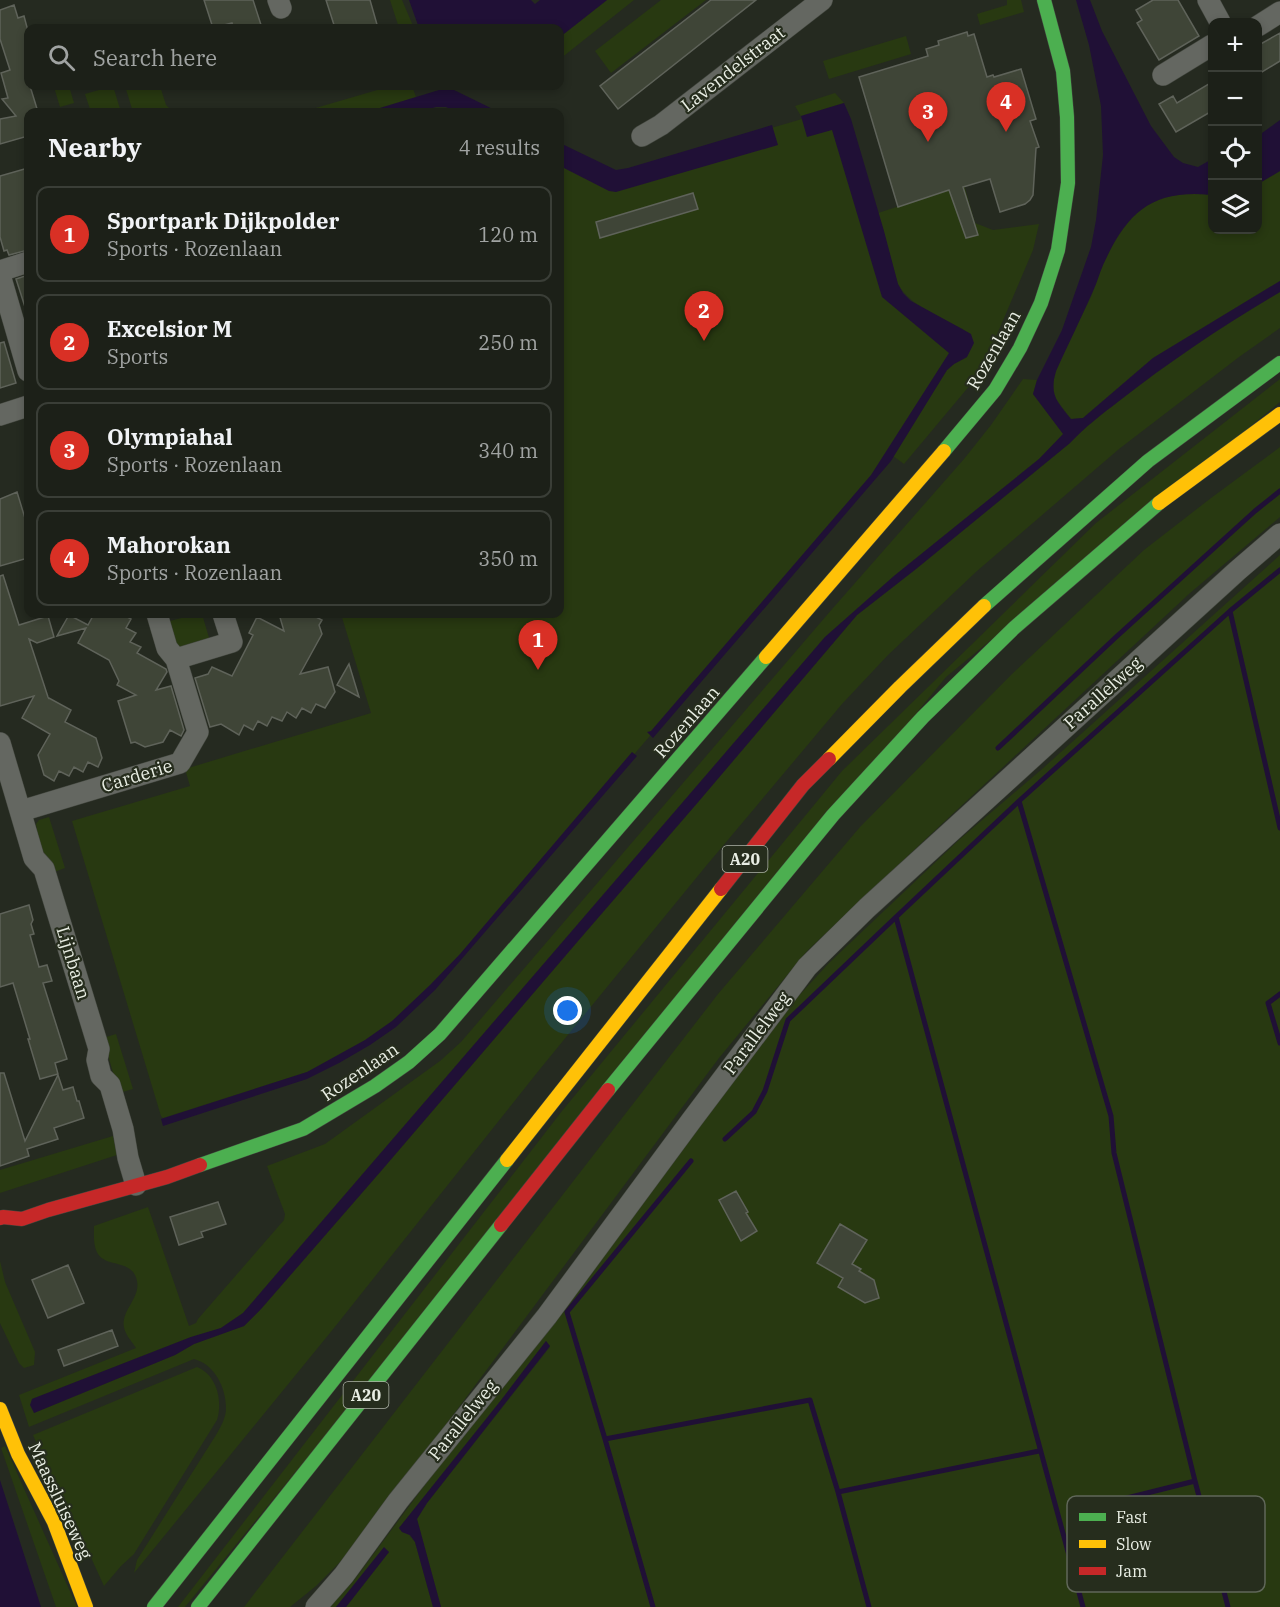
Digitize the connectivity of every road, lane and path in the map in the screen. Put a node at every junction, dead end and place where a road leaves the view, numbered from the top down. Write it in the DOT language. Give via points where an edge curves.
graph roads {
  1 [pos="822,0"];
  2 [pos="1044,0"];
  3 [pos="1208,0"];
  4 [pos="1280,12"];
  5 [pos="1218,18"];
  6 [pos="1262,23"];
  7 [pos="1208,47"];
  8 [pos="1163,75"];
  9 [pos="642,136"];
  10 [pos="24,264"];
  11 [pos="0,273"];
  12 [pos="24,357"];
  13 [pos="1280,363"];
  14 [pos="24,407"];
  15 [pos="1280,414"];
  16 [pos="0,415"];
  17 [pos="1280,534"];
  18 [pos="158,618"];
  19 [pos="224,618"];
  20 [pos="176,659"];
  21 [pos="0,743"];
  22 [pos="21,811"];
  23 [pos="135,1185"];
  24 [pos="0,1218"];
  25 [pos="22,1219"];
  26 [pos="8,1232"];
  27 [pos="0,1409"];
  28 [pos="86,1607"];
  29 [pos="154,1607"];
  30 [pos="198,1607"];
  31 [pos="316,1607"];
  1 -- 9 [label="street, Lavendelstraat"];
  2 -- 23 [label="main road, Rozenlaan" via="1063,70 1068,183 1058,250 1041,303 995,390 440,1034 375,1086 303,1129"];
  3 -- 5 [label="street"];
  4 -- 6 [label="street"];
  7 -- 8 [label="street"];
  10 -- 11 [label="street"];
  11 -- 12 [label="street"];
  13 -- 29 [label="main road, A20" via="1148,461 992,598 804,785"];
  14 -- 16 [label="street"];
  15 -- 30 [label="main road, A20" via="1168,495 1014,628 923,717 833,815 612,1084"];
  17 -- 31 [label="street, Parallelweg" via="867,908 807,968 547,1316"];
  18 -- 20 [label="street, Carderie" via="167,648"];
  19 -- 20 [label="street" via="232,642"];
  20 -- 22 [label="street, Carderie" via="198,732 180,763"];
  21 -- 22 [label="street, Lijnbaan"];
  22 -- 23 [label="street, Lijnbaan" via="34,858 48,880 99,1049 97,1060 110,1085 123,1129"];
  23 -- 25 [label="main road, Rozenlaan"];
  24 -- 25 [label="main road, Rozenlaan"];
  25 -- 26 [label="main road, Rozenlaan"];
  27 -- 28 [label="main road, Maassluiseweg" via="18,1454 54,1522"];
}
